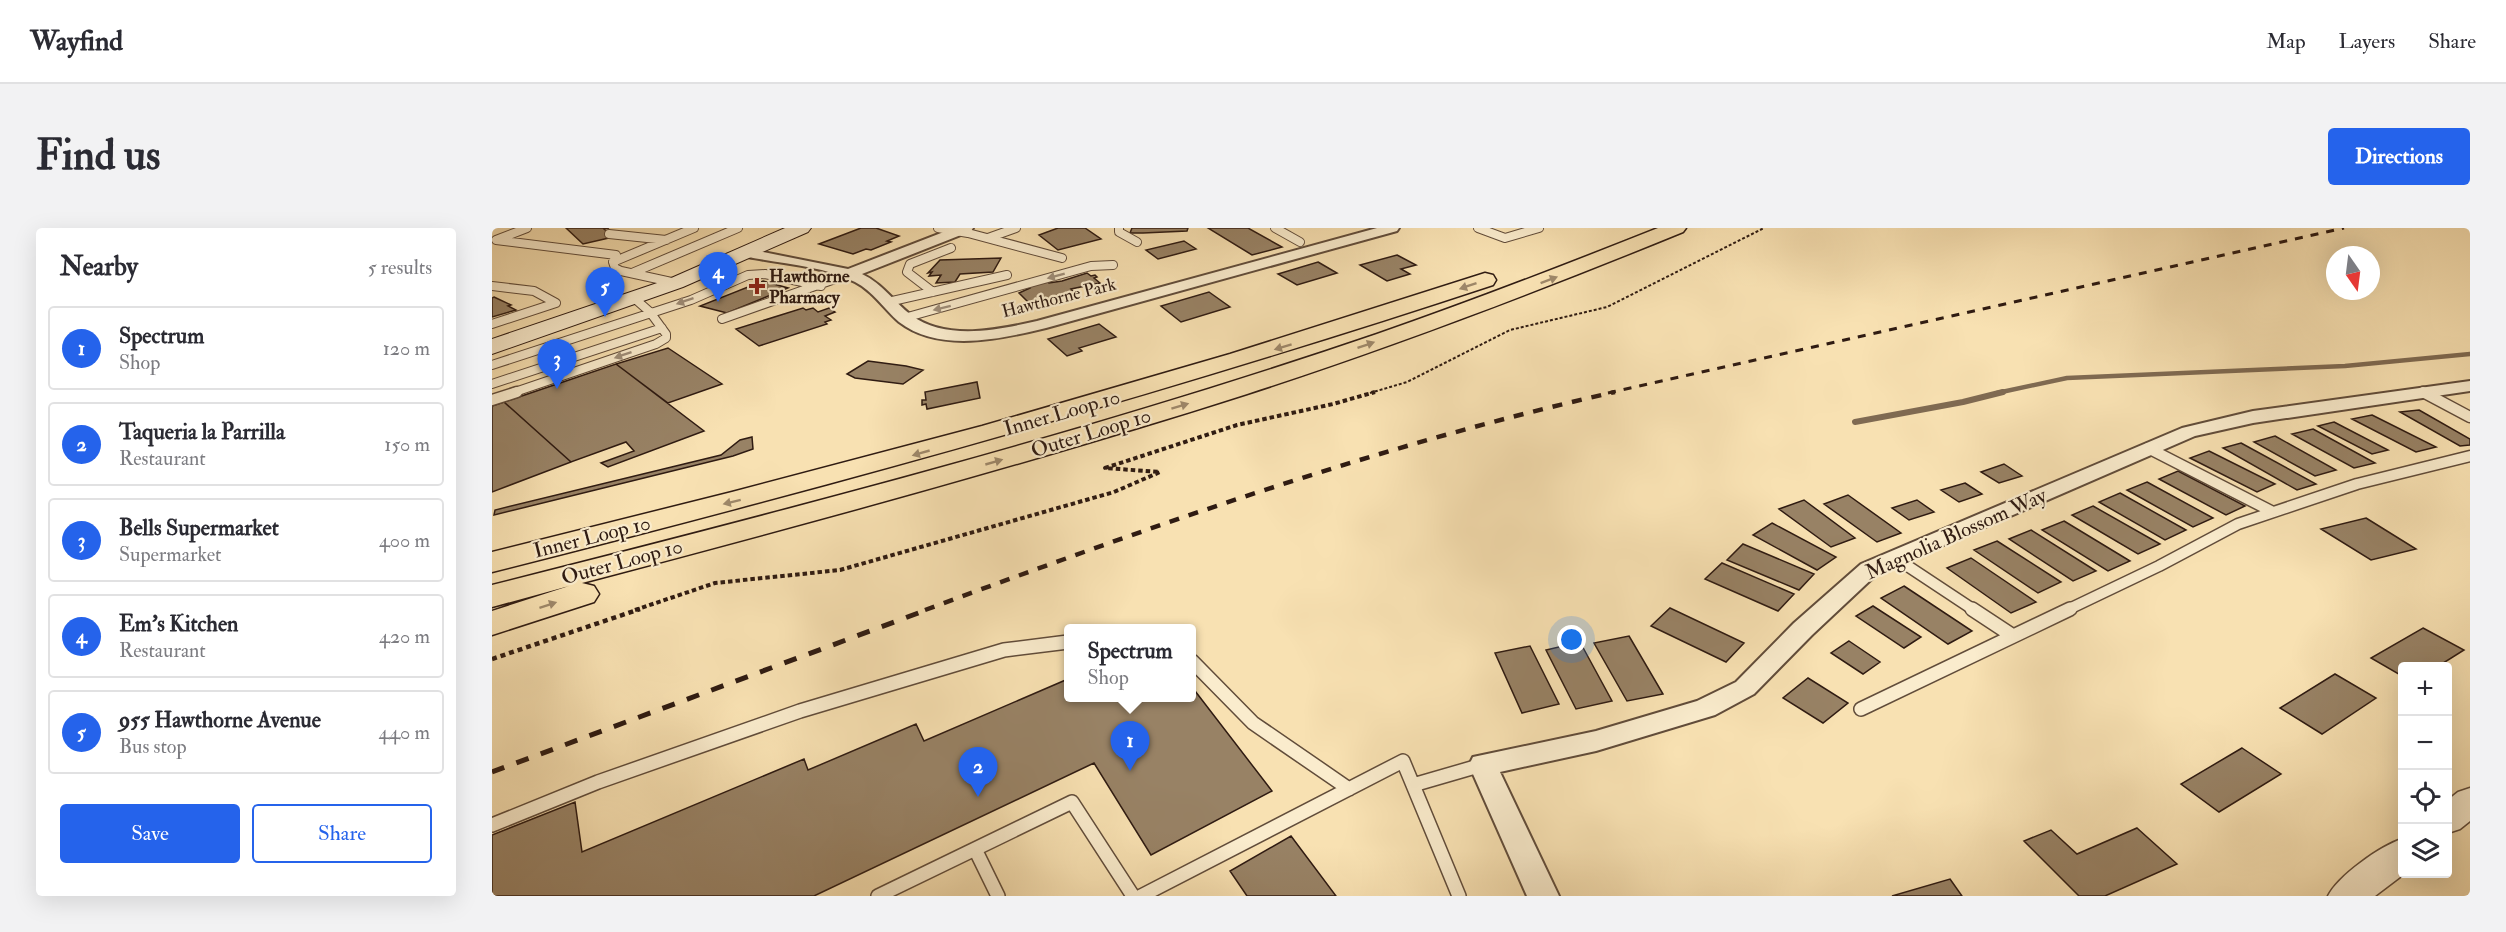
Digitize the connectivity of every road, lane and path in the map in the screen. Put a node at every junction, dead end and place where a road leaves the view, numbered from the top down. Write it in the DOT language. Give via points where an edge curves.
graph roads {
  1 [pos="527,228"];
  2 [pos="694,228"];
  3 [pos="738,228"];
  4 [pos="801,228"];
  5 [pos="938,228"];
  6 [pos="1016,228"];
  7 [pos="1119,228"];
  8 [pos="1275,228"];
  9 [pos="1332,228"];
  10 [pos="1392,228"];
  11 [pos="1478,228"];
  12 [pos="1539,228"];
  13 [pos="1621,228"];
  14 [pos="1676,228"];
  15 [pos="1764,228"];
  16 [pos="961,230"];
  17 [pos="609,234"];
  18 [pos="987,238"];
  19 [pos="1353,239"];
  20 [pos="666,240"];
  21 [pos="579,241"];
  22 [pos="1137,242"];
  23 [pos="1300,242"];
  24 [pos="562,248"];
  25 [pos="951,248"];
  26 [pos="748,253"];
  27 [pos="890,258"];
  28 [pos="1062,258"];
  29 [pos="613,262"];
  30 [pos="910,264"];
  31 [pos="1113,265"];
  32 [pos="632,274"];
  33 [pos="849,274"];
  34 [pos="1007,274"];
  35 [pos="676,283"];
  36 [pos="492,286"];
  37 [pos="820,286"];
  38 [pos="933,292"];
  39 [pos="888,302"];
  40 [pos="642,305"];
  41 [pos="904,318"];
  42 [pos="722,319"];
  43 [pos="492,324"];
  44 [pos="662,328"];
  45 [pos="492,347"];
  46 [pos="492,365"];
  47 [pos="492,384"];
  48 [pos="2470,386"];
  49 [pos="2423,392"];
  50 [pos="492,399"];
  51 [pos="2470,417"];
  52 [pos="2148,448"];
  53 [pos="2470,456"];
  54 [pos="938,478"];
  55 [pos="2273,512"];
  56 [pos="1894,557"];
  57 [pos="492,562"];
  58 [pos="492,596"];
  59 [pos="492,623"];
  60 [pos="2013,636"];
  61 [pos="1064,642"];
  62 [pos="492,660"];
  63 [pos="1196,666"];
  64 [pos="1861,709"];
  65 [pos="1483,765"];
  66 [pos="1413,785"];
  67 [pos="1349,789"];
  68 [pos="2470,802"];
  69 [pos="2452,816"];
  70 [pos="492,825"];
  71 [pos="975,849"];
  72 [pos="2398,858"];
  73 [pos="895,892"];
  74 [pos="878,896"];
  75 [pos="998,896"];
  76 [pos="1133,896"];
  77 [pos="1141,896"];
  78 [pos="1459,896"];
  79 [pos="1543,896"];
  80 [pos="2347,896"];
  1 -- 24 [label="lane" via="496,240"];
  2 -- 20 [label="lane"];
  3 -- 32 [label="lane"];
  4 -- 26 [label="main road"];
  5 -- 16 [label="lane"];
  6 -- 18 [label="lane"];
  7 -- 22 [label="lane" via="1119,232"];
  8 -- 23 [label="lane"];
  9 -- 19 [label="street"];
  10 -- 19 [label="street, Hawthorne Park"];
  11 -- 12 [label="lane" via="1505,238"];
  13 -- 57 [label="highway, Inner Loop 10, one-way" via="1367,320 1086,406 894,460"];
  54 -- 14 [label="highway, Outer Loop 10, one-way" via="1334,356 1554,278"];
  15 -- 62 [label="path" via="1607,307 1510,330 1407,382 1333,404 1238,425 1105,468 1160,472 1114,492 840,570 715,583"];
  16 -- 18 [label="lane"];
  16 -- 27 [label="street"];
  17 -- 20 [label="lane"];
  18 -- 28 [label="lane"];
  19 -- 41 [label="street, Hawthorne Park" via="1017,331 944,333 920,328"];
  20 -- 29 [label="lane"];
  21 -- 24 [label="lane"];
  24 -- 29 [label="lane" via="616,255"];
  25 -- 30 [label="lane"];
  26 -- 33 [label="street, Hawthorne Park"];
  26 -- 35 [label="main road"];
  27 -- 30 [label="lane"];
  27 -- 33 [label="street"];
  29 -- 32 [label="lane" via="621,272"];
  30 -- 38 [label="lane" via="907,272"];
  31 -- 41 [label="lane, one-way" via="1091,266"];
  32 -- 35 [label="lane"];
  33 -- 37 [label="lane"];
  33 -- 39 [label="street, Hawthorne Park" via="867,283"];
  34 -- 38 [label="lane"];
  35 -- 40 [label="main road"];
  36 -- 43 [label="lane" via="534,291 556,303"];
  37 -- 40 [label="lane, one-way" via="748,274 691,300"];
  37 -- 42 [label="lane"];
  38 -- 39 [label="lane"];
  39 -- 41 [label="street, Hawthorne Park"];
  40 -- 44 [label="lane"];
  40 -- 45 [label="main road"];
  40 -- 46 [label="lane"];
  44 -- 47 [label="lane"];
  44 -- 50 [label="lane, one-way" via="666,338 657,344"];
  48 -- 49 [label="street, Magnolia Blossom Way"];
  49 -- 51 [label="lane"];
  49 -- 52 [label="street, Magnolia Blossom Way" via="2253,417 2189,432"];
  52 -- 55 [label="lane"];
  52 -- 56 [label="street, Magnolia Blossom Way"];
  53 -- 55 [label="lane" via="2357,484"];
  54 -- 58 [label="highway, Outer Loop 10"];
  59 -- 54 [label="highway, one-way"];
  55 -- 60 [label="lane" via="2238,524"];
  56 -- 60 [label="lane"];
  56 -- 65 [label="street, Magnolia Blossom Way" via="1858,577 1745,688 1706,708 1596,741"];
  60 -- 64 [label="lane"];
  61 -- 70 [label="lane" via="1004,650 800,711 598,782"];
  63 -- 67 [label="lane" via="1253,723"];
  65 -- 66 [label="lane"];
  65 -- 79 [label="street"];
  66 -- 67 [label="lane" via="1403,761"];
  66 -- 78 [label="lane"];
  67 -- 77 [label="lane"];
  68 -- 69 [label="street"];
  71 -- 73 [label="lane"];
  71 -- 75 [label="lane"];
  71 -- 76 [label="lane" via="1072,802"];
  72 -- 80 [label="street"];
  73 -- 74 [label="lane"];
}
